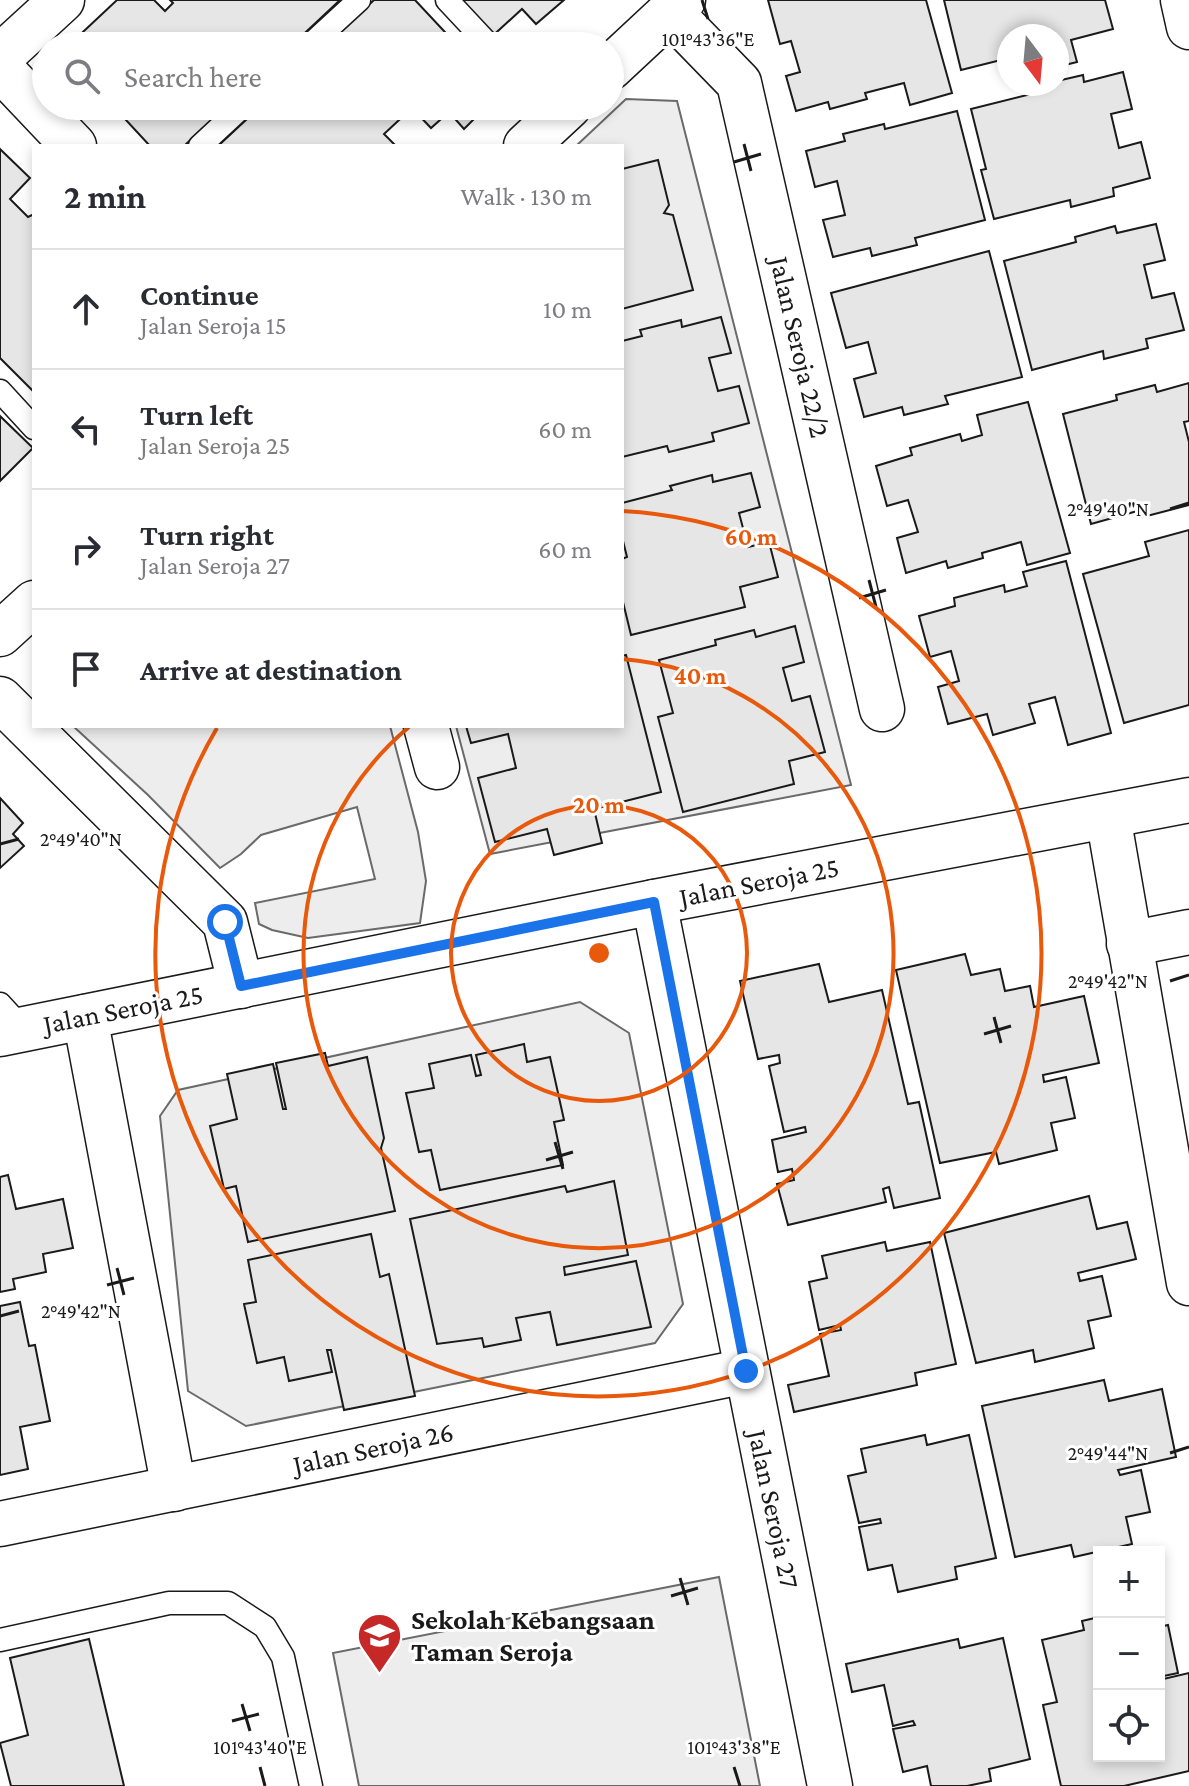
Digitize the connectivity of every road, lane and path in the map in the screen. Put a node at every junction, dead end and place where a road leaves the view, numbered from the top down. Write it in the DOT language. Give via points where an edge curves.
graph roads {
  1 [pos="62,0"];
  2 [pos="359,0"];
  3 [pos="447,0"];
  4 [pos="1183,0"];
  5 [pos="676,6"];
  6 [pos="1189,27"];
  7 [pos="324,32"];
  8 [pos="477,32"];
  9 [pos="624,55"];
  10 [pos="0,57"];
  11 [pos="0,68"];
  12 [pos="32,102"];
  13 [pos="49,120"];
  14 [pos="228,120"];
  15 [pos="72,144"];
  16 [pos="202,144"];
  17 [pos="0,391"];
  18 [pos="32,426"];
  19 [pos="32,605"];
  20 [pos="0,634"];
  21 [pos="0,699"];
  22 [pos="882,709"];
  23 [pos="1189,800"];
  24 [pos="1108,816"];
  25 [pos="654,902"];
  26 [pos="1189,932"];
  27 [pos="1129,944"];
  28 [pos="241,986"];
  29 [pos="85,1017"];
  30 [pos="8,1022"];
  31 [pos="1189,1283"];
  32 [pos="746,1371"];
  33 [pos="174,1489"];
  34 [pos="0,1524"];
  35 [pos="0,1640"];
  36 [pos="311,1786"];
  37 [pos="830,1786"];
  1 -- 10 [label="street"];
  2 -- 7 [label="lane"];
  3 -- 8 [label="lane"];
  4 -- 6 [label="street"];
  5 -- 9 [label="street"];
  5 -- 22 [label="street, Jalan Seroja 22/2" via="739,83"];
  11 -- 12 [label="street"];
  13 -- 15 [label="street"];
  14 -- 16 [label="lane"];
  17 -- 18 [label="lane"];
  19 -- 20 [label="street"];
  21 -- 28 [label="street" via="225,922"];
  23 -- 24 [label="street, Jalan Seroja 25"];
  24 -- 25 [label="street, Jalan Seroja 25"];
  24 -- 27 [label="street"];
  25 -- 28 [label="street, Jalan Seroja 25"];
  25 -- 32 [label="street, Jalan Seroja 27"];
  26 -- 27 [label="street"];
  27 -- 31 [label="street"];
  28 -- 29 [label="street, Jalan Seroja 25"];
  29 -- 30 [label="street, Jalan Seroja 25"];
  29 -- 33 [label="street"];
  32 -- 33 [label="street, Jalan Seroja 26"];
  32 -- 37 [label="street, Jalan Seroja 27"];
  33 -- 34 [label="street, Jalan Seroja 26"];
  35 -- 36 [label="lane" via="169,1603 228,1603 265,1627 283,1657"];
}
